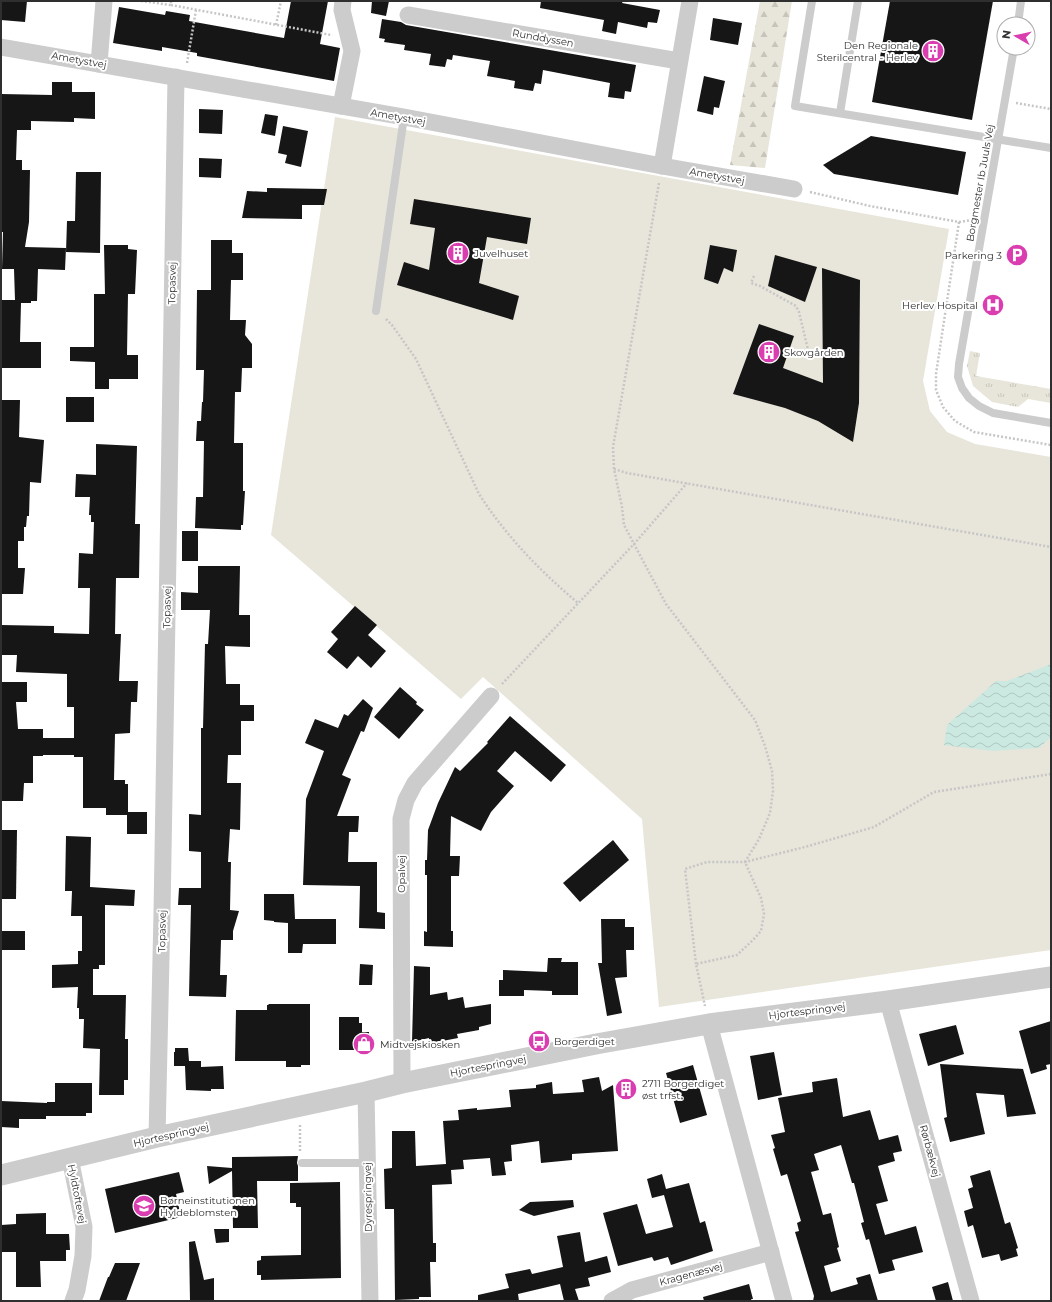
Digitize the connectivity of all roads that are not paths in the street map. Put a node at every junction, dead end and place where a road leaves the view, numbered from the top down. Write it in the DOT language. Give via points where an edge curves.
graph roads {
  1 [pos="104,1"];
  2 [pos="343,1"];
  3 [pos="690,1"];
  4 [pos="812,1"];
  5 [pos="858,1"];
  6 [pos="1022,1"];
  7 [pos="408,15"];
  8 [pos="1019,16"];
  9 [pos="1,47"];
  10 [pos="1013,56"];
  11 [pos="679,61"];
  12 [pos="99,64"];
  13 [pos="180,78"];
  14 [pos="342,106"];
  15 [pos="840,113"];
  16 [pos="404,117"];
  17 [pos="998,139"];
  18 [pos="1051,148"];
  19 [pos="662,166"];
  20 [pos="794,189"];
  21 [pos="376,311"];
  22 [pos="1051,423"];
  23 [pos="491,696"];
  24 [pos="1051,977"];
  25 [pos="888,1001"];
  26 [pos="709,1024"];
  27 [pos="402,1083"];
  28 [pos="366,1092"];
  29 [pos="157,1137"];
  30 [pos="70,1158"];
  31 [pos="302,1163"];
  32 [pos="368,1163"];
  33 [pos="1,1175"];
  34 [pos="771,1252"];
  35 [pos="73,1301"];
  36 [pos="370,1301"];
  37 [pos="612,1301"];
  38 [pos="784,1301"];
  39 [pos="971,1301"];
  1 -- 12 [label="street"];
  2 -- 14 [label="street" via="342,10 352,51"];
  3 -- 11 [label="street"];
  4 -- 15 [label="lane" via="795,106"];
  5 -- 15 [label="lane"];
  6 -- 8 [label="lane"];
  7 -- 11 [label="street, Runddyssen"];
  9 -- 12 [label="street, Ametystvej"];
  10 -- 17 [label="lane, Borgmester Ib Juuls Vej"];
  11 -- 19 [label="street"];
  12 -- 13 [label="street, Ametystvej"];
  13 -- 14 [label="street, Ametystvej"];
  13 -- 29 [label="street, Topasvej"];
  14 -- 16 [label="street, Ametystvej"];
  15 -- 17 [label="lane"];
  16 -- 19 [label="street, Ametystvej"];
  16 -- 21 [label="lane"];
  17 -- 18 [label="lane"];
  17 -- 22 [label="lane, Borgmester Ib Juuls Vej" via="958,364 958,377 969,398 993,413"];
  19 -- 20 [label="street, Ametystvej"];
  23 -- 27 [label="street, Opalvej" via="415,783 406,800 401,819"];
  24 -- 25 [label="street, Hjortespringvej"];
  25 -- 26 [label="street, Hjortespringvej"];
  25 -- 39 [label="street, Rørbækvej"];
  26 -- 27 [label="street, Hjortespringvej"];
  26 -- 34 [label="street"];
  27 -- 28 [label="street, Hjortespringvej"];
  28 -- 29 [label="street, Hjortespringvej"];
  28 -- 32 [label="street, Dyrespringvej"];
  29 -- 30 [label="street, Hjortespringvej"];
  30 -- 33 [label="street, Hjortespringvej"];
  30 -- 35 [label="street, Hyldtoftevej" via="84,1227 83,1256"];
  31 -- 32 [label="lane"];
  32 -- 36 [label="street, Dyrespringvej"];
  34 -- 37 [label="street, Kragenæsvej" via="632,1290"];
  34 -- 38 [label="street"];
}
